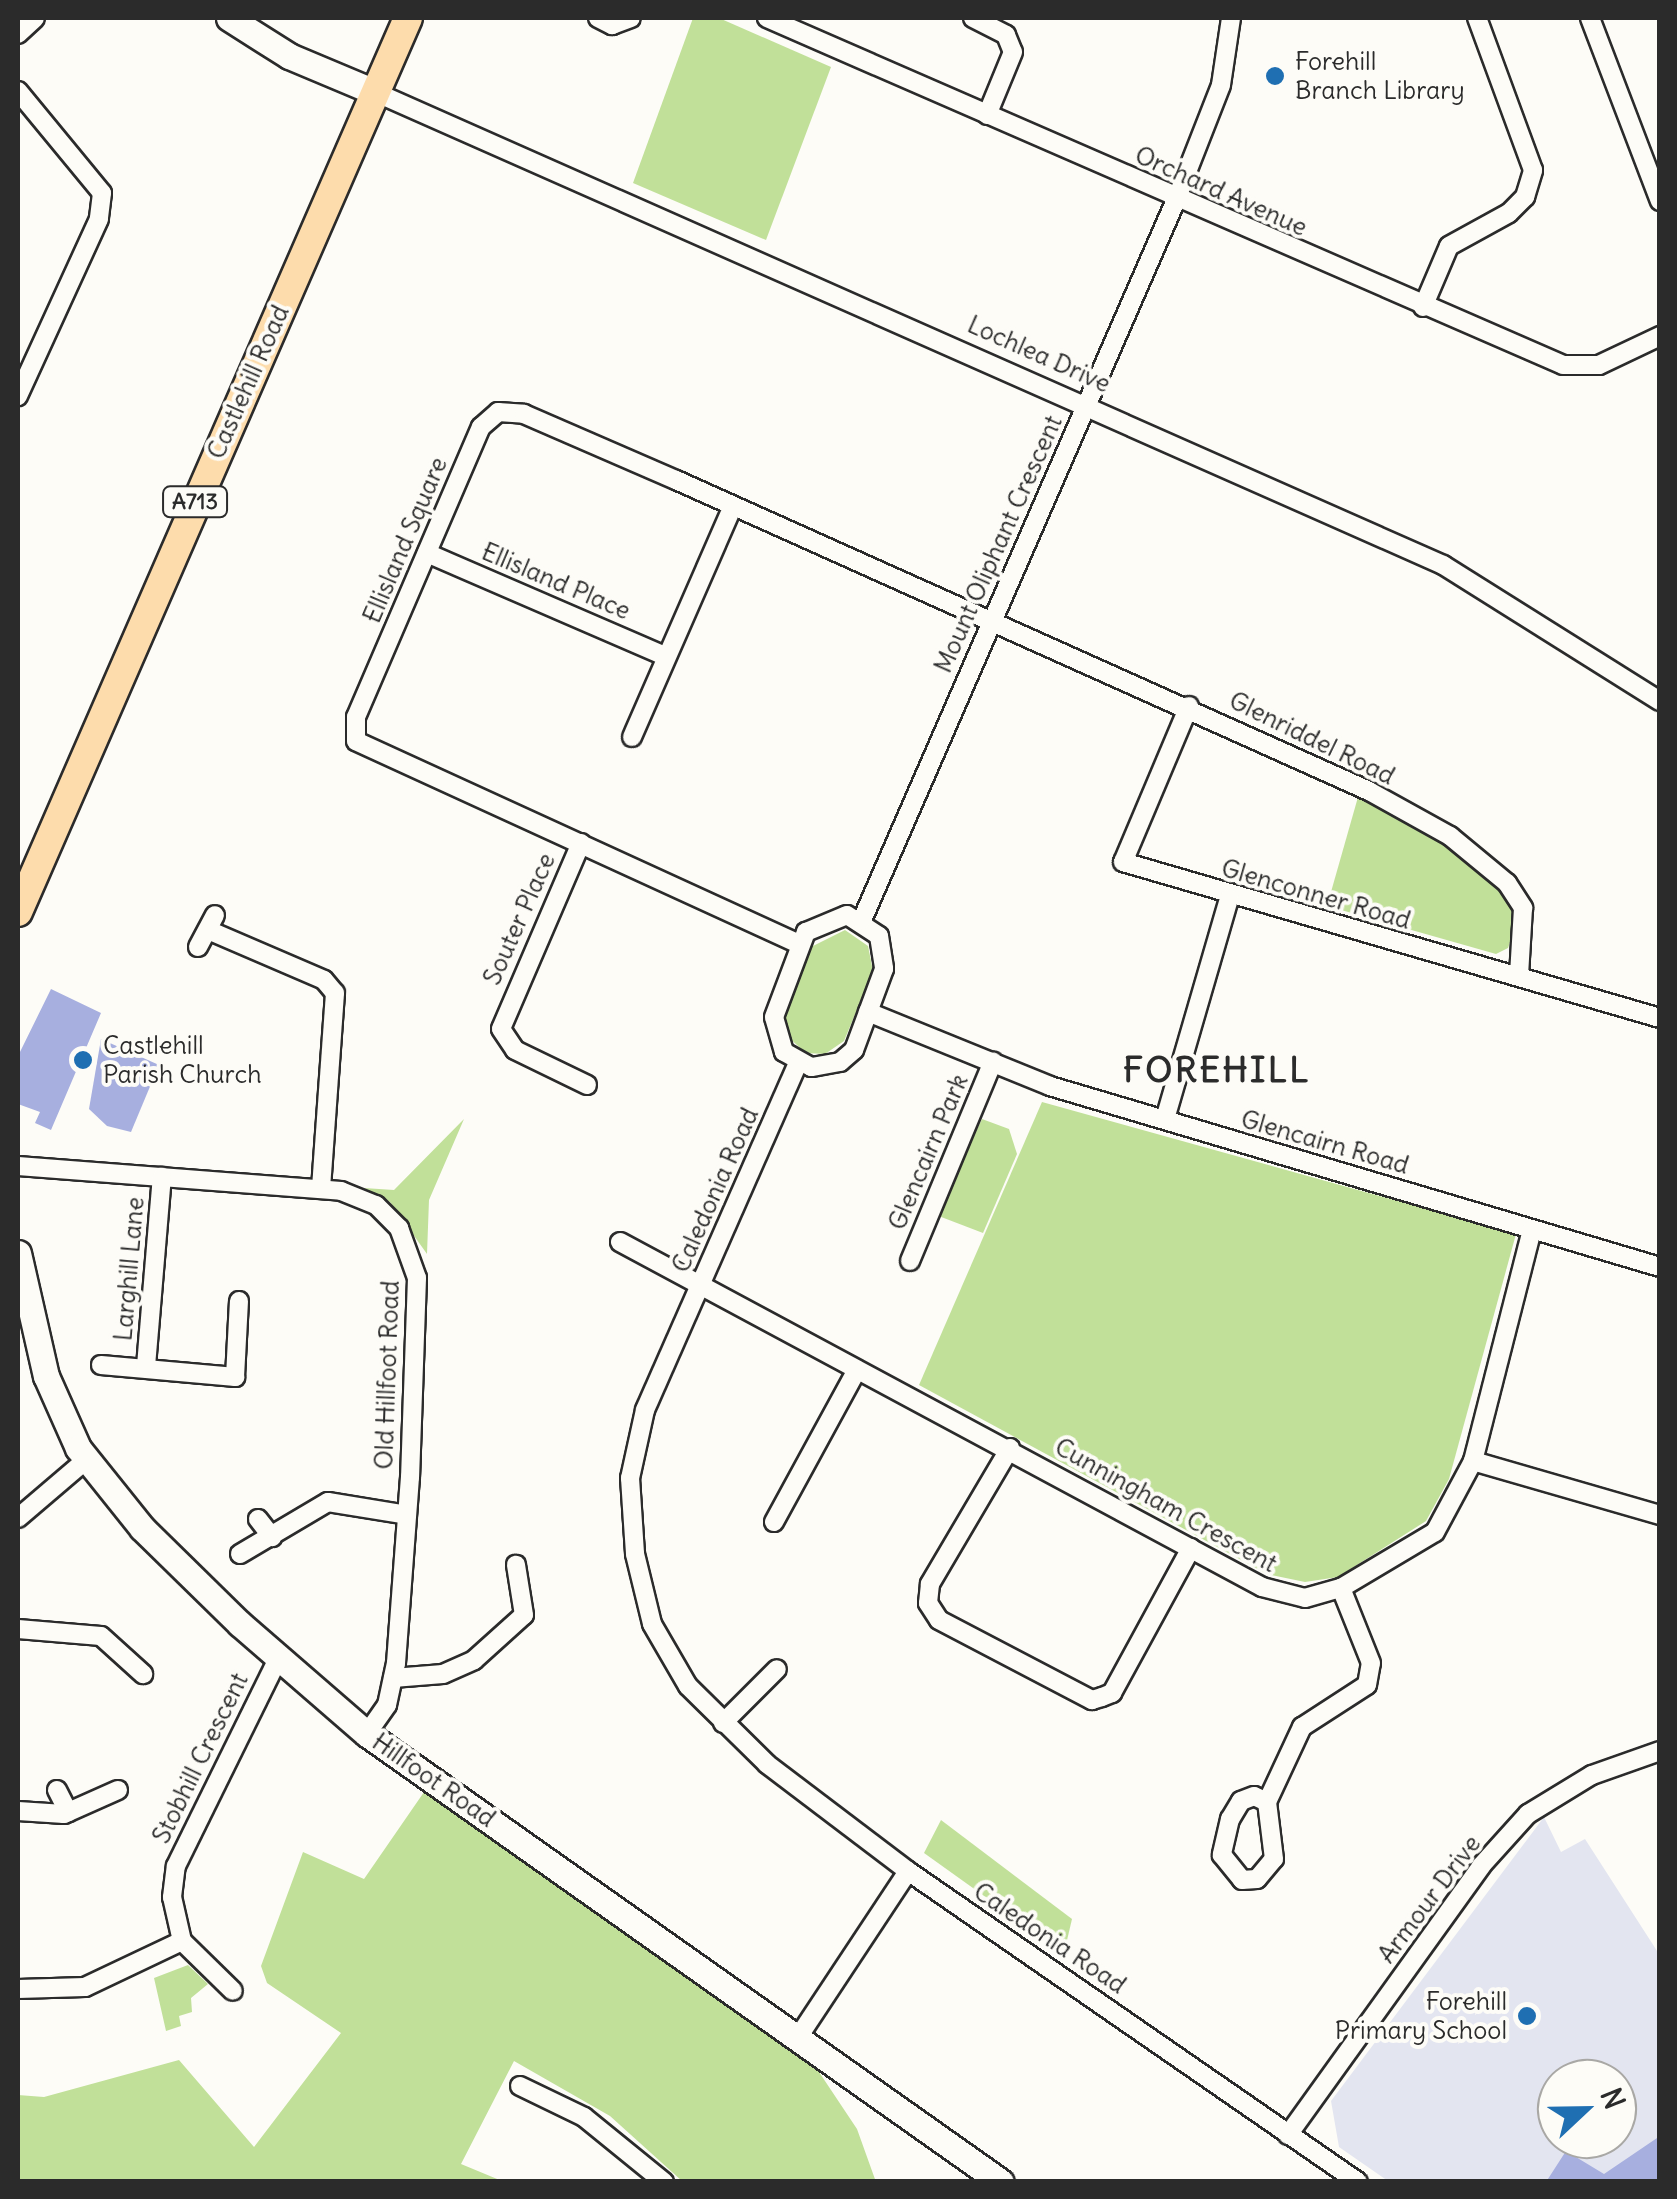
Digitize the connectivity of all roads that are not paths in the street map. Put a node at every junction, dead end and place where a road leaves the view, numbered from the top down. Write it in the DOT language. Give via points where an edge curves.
graph roads {
  1 [pos="35,18"];
  2 [pos="229,18"];
  3 [pos="408,18"];
  4 [pos="598,18"];
  5 [pos="631,18"];
  6 [pos="768,18"];
  7 [pos="973,18"];
  8 [pos="1232,18"];
  9 [pos="1476,18"];
  10 [pos="1590,18"];
  11 [pos="18,34"];
  12 [pos="18,91"];
  13 [pos="377,93"];
  14 [pos="987,115"];
  15 [pos="1176,200"];
  16 [pos="1660,201"];
  17 [pos="1424,307"];
  18 [pos="1660,336"];
  19 [pos="18,396"];
  20 [pos="1087,402"];
  21 [pos="733,506"];
  22 [pos="427,552"];
  23 [pos="992,620"];
  24 [pos="665,656"];
  25 [pos="1660,702"];
  26 [pos="1189,706"];
  27 [pos="632,736"];
  28 [pos="580,843"];
  29 [pos="1229,898"];
  30 [pos="18,912"];
  31 [pos="862,920"];
  32 [pos="207,931"];
  33 [pos="799,944"];
  34 [pos="1520,976"];
  35 [pos="868,1012"];
  36 [pos="1660,1018"];
  37 [pos="993,1062"];
  38 [pos="798,1063"];
  39 [pos="587,1086"];
  40 [pos="1164,1119"];
  41 [pos="18,1166"];
  42 [pos="162,1177"];
  43 [pos="322,1189"];
  44 [pos="1532,1229"];
  45 [pos="620,1241"];
  46 [pos="18,1253"];
  47 [pos="910,1261"];
  48 [pos="1660,1267"];
  49 [pos="703,1282"];
  50 [pos="240,1301"];
  51 [pos="101,1365"];
  52 [pos="146,1366"];
  53 [pos="857,1370"];
  54 [pos="1010,1448"];
  55 [pos="87,1459"];
  56 [pos="1474,1461"];
  57 [pos="407,1515"];
  58 [pos="1660,1515"];
  59 [pos="18,1518"];
  60 [pos="258,1519"];
  61 [pos="774,1522"];
  62 [pos="272,1538"];
  63 [pos="1191,1548"];
  64 [pos="240,1554"];
  65 [pos="516,1565"];
  66 [pos="1340,1588"];
  67 [pos="18,1629"];
  68 [pos="66,1634"];
  69 [pos="66,1654"];
  70 [pos="278,1659"];
  71 [pos="777,1669"];
  72 [pos="144,1674"];
  73 [pos="393,1678"];
  74 [pos="722,1723"];
  75 [pos="367,1734"];
  76 [pos="1660,1751"];
  77 [pos="58,1790"];
  78 [pos="118,1790"];
  79 [pos="1266,1802"];
  80 [pos="18,1811"];
  81 [pos="68,1812"];
  82 [pos="908,1872"];
  83 [pos="182,1940"];
  84 [pos="18,1989"];
  85 [pos="234,1991"];
  86 [pos="797,2039"];
  87 [pos="520,2086"];
  88 [pos="1288,2135"];
  89 [pos="664,2182"];
  90 [pos="1001,2182"];
  91 [pos="1358,2182"];
  1 -- 11 [label="street"];
  2 -- 13 [label="street" via="289,56"];
  3 -- 13 [label="main road, Castlehill Road / A713"];
  4 -- 5 [label="street" via="612,25"];
  6 -- 14 [label="street, Orchard Avenue"];
  7 -- 14 [label="street" via="1006,35 1013,52"];
  8 -- 15 [label="street, Mount Oliphant Crescent" via="1221,86"];
  9 -- 17 [label="street" via="1533,170 1526,197 1509,213 1449,246"];
  10 -- 16 [label="street"];
  12 -- 19 [label="street" via="102,192 99,219"];
  13 -- 20 [label="street, Lochlea Drive"];
  13 -- 30 [label="main road, Castlehill Road / A713"];
  14 -- 15 [label="street, Orchard Avenue"];
  15 -- 17 [label="street, Orchard Avenue"];
  15 -- 20 [label="street, Mount Oliphant Crescent"];
  17 -- 18 [label="street, Orchard Avenue" via="1564,365 1599,365"];
  20 -- 23 [label="street, Mount Oliphant Crescent"];
  20 -- 25 [label="street, Lochlea Drive" via="1443,565 1557,630"];
  21 -- 22 [label="street, Ellisland Square" via="524,414 498,412 481,428"];
  21 -- 23 [label="street, Ellisland Square"];
  21 -- 24 [label="street"];
  22 -- 24 [label="street, Ellisland Place"];
  22 -- 28 [label="street, Ellisland Square" via="356,716 356,742"];
  23 -- 26 [label="street, Glenriddel Road"];
  23 -- 31 [label="street, Mount Oliphant Crescent"];
  24 -- 27 [label="street"];
  26 -- 29 [label="street, Glenconner Road" via="1123,862"];
  26 -- 34 [label="street, Glenriddel Road" via="1368,791 1488,864 1524,908"];
  28 -- 33 [label="street, Ellisland Square"];
  28 -- 39 [label="street, Souter Place" via="501,1030 515,1050"];
  29 -- 34 [label="street, Glenconner Road"];
  29 -- 40 [label="street"];
  31 -- 33 [label="street" via="828,916"];
  31 -- 35 [label="street" via="885,957"];
  32 -- 43 [label="street" via="324,980 335,993"];
  33 -- 38 [label="street" via="774,1028"];
  34 -- 36 [label="street, Glenconner Road"];
  35 -- 37 [label="street, Glencairn Road"];
  35 -- 38 [label="street" via="854,1050 840,1062"];
  37 -- 40 [label="street, Glencairn Road"];
  37 -- 47 [label="street, Glencairn Park"];
  38 -- 49 [label="street, Caledonia Road"];
  40 -- 44 [label="street, Glencairn Road"];
  41 -- 42 [label="street, Old Hillfoot Road"];
  42 -- 43 [label="street, Old Hillfoot Road"];
  42 -- 52 [label="street, Larghill Lane"];
  43 -- 57 [label="street, Old Hillfoot Road" via="376,1205 410,1248 418,1302"];
  44 -- 48 [label="street, Glencairn Road"];
  44 -- 56 [label="street, Cunningham Crescent"];
  45 -- 49 [label="street, Cunningham Crescent"];
  46 -- 55 [label="street, Hillfoot Road" via="46,1376"];
  49 -- 53 [label="street, Cunningham Crescent"];
  49 -- 74 [label="street, Caledonia Road" via="645,1410 630,1478 635,1554 652,1624 688,1686"];
  50 -- 52 [label="street, Larghill Lane" via="234,1378"];
  51 -- 52 [label="street, Larghill Lane"];
  53 -- 54 [label="street, Cunningham Crescent"];
  53 -- 61 [label="street"];
  54 -- 63 [label="street, Cunningham Crescent"];
  54 -- 63 [label="street" via="930,1584 928,1603 939,1620 1092,1700 1112,1693"];
  55 -- 59 [label="street"];
  55 -- 70 [label="street, Hillfoot Road" via="142,1528"];
  56 -- 58 [label="street"];
  56 -- 66 [label="street, Cunningham Crescent" via="1435,1532"];
  57 -- 62 [label="street" via="328,1502"];
  57 -- 73 [label="street, Old Hillfoot Road"];
  60 -- 62 [label="street"];
  62 -- 64 [label="street"];
  63 -- 66 [label="street, Cunningham Crescent" via="1285,1597"];
  65 -- 73 [label="street" via="524,1616 474,1660 443,1674"];
  66 -- 79 [label="street" via="1371,1663 1366,1685 1302,1727"];
  67 -- 68 [label="street"];
  68 -- 69 [label="street"];
  68 -- 72 [label="street" via="100,1636"];
  70 -- 75 [label="street, Hillfoot Road"];
  70 -- 83 [label="street, Stobhill Crescent" via="176,1866 172,1897"];
  71 -- 74 [label="street"];
  73 -- 75 [label="street, Old Hillfoot Road"];
  74 -- 82 [label="street, Caledonia Road"];
  75 -- 86 [label="street, Hillfoot Road"];
  76 -- 88 [label="street, Armour Drive" via="1592,1775 1528,1814 1481,1866"];
  77 -- 81 [label="street"];
  78 -- 81 [label="street"];
  80 -- 81 [label="street"];
  82 -- 86 [label="street"];
  82 -- 88 [label="street, Caledonia Road"];
  83 -- 84 [label="street" via="85,1987"];
  83 -- 85 [label="street"];
  86 -- 90 [label="street, Hillfoot Road"];
  87 -- 89 [label="street" via="584,2116"];
  88 -- 91 [label="street, Caledonia Road"];
}
